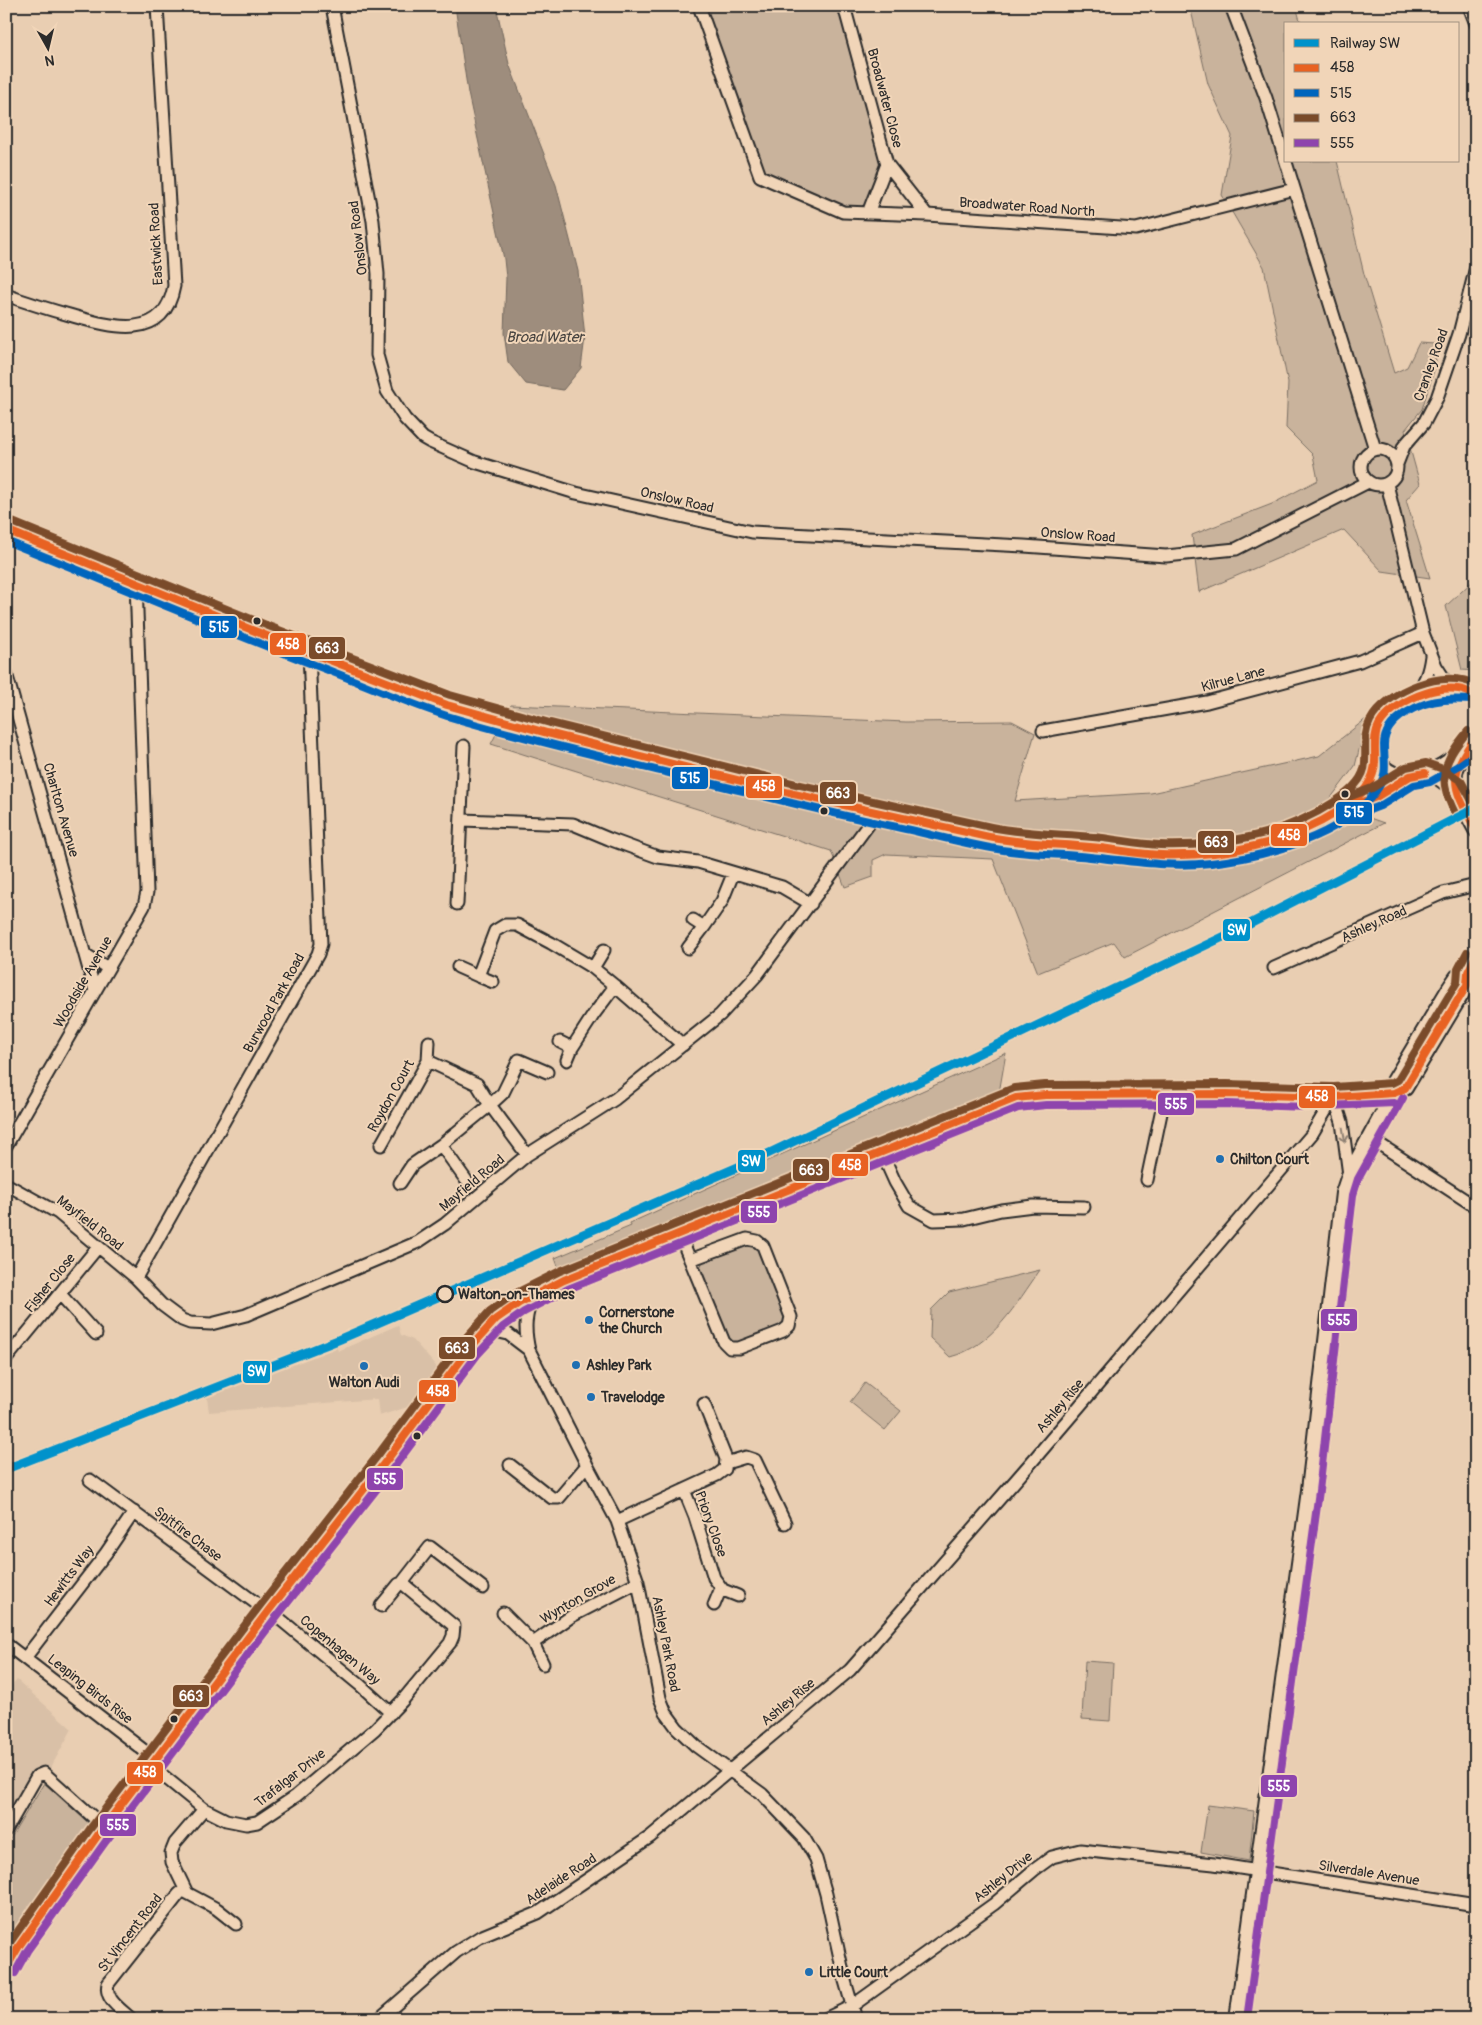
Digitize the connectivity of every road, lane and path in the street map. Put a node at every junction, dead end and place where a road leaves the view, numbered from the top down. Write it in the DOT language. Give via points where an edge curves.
graph roads {
  1 [pos="157,6"];
  2 [pos="332,6"];
  3 [pos="699,6"];
  4 [pos="844,6"];
  5 [pos="1231,6"];
  6 [pos="1469,6"];
  7 [pos="1476,24"];
  8 [pos="1284,156"];
  9 [pos="1286,162"];
  10 [pos="887,164"];
  11 [pos="1294,189"];
  12 [pos="868,213"];
  13 [pos="927,215"];
  14 [pos="1476,267"];
  15 [pos="6,295"];
  16 [pos="1375,449"];
  17 [pos="1397,464"];
  18 [pos="1368,482"];
  19 [pos="1387,484"];
  20 [pos="6,530"];
  21 [pos="136,583"];
  22 [pos="1423,633"];
  23 [pos="309,652"];
  24 [pos="1431,656"];
  25 [pos="6,672"];
  26 [pos="1451,689"];
  27 [pos="1473,693"];
  28 [pos="1412,698"];
  29 [pos="1044,731"];
  30 [pos="1476,737"];
  31 [pos="464,746"];
  32 [pos="1464,750"];
  33 [pos="1377,759"];
  34 [pos="1425,772"];
  35 [pos="1410,776"];
  36 [pos="1456,791"];
  37 [pos="1340,810"];
  38 [pos="877,812"];
  39 [pos="462,820"];
  40 [pos="1476,830"];
  41 [pos="733,874"];
  42 [pos="1476,885"];
  43 [pos="457,904"];
  44 [pos="811,904"];
  45 [pos="693,920"];
  46 [pos="704,926"];
  47 [pos="688,948"];
  48 [pos="604,950"];
  49 [pos="86,955"];
  50 [pos="1476,956"];
  51 [pos="458,967"];
  52 [pos="108,968"];
  53 [pos="593,968"];
  54 [pos="1274,968"];
  55 [pos="1472,974"];
  56 [pos="478,976"];
  57 [pos="493,982"];
  58 [pos="615,986"];
  59 [pos="95,991"];
  60 [pos="429,1042"];
  61 [pos="560,1042"];
  62 [pos="683,1045"];
  63 [pos="572,1048"];
  64 [pos="567,1060"];
  65 [pos="428,1061"];
  66 [pos="548,1072"];
  67 [pos="1394,1093"];
  68 [pos="1165,1094"];
  69 [pos="1334,1097"];
  70 [pos="490,1105"];
  71 [pos="1370,1138"];
  72 [pos="441,1144"];
  73 [pos="381,1145"];
  74 [pos="6,1146"];
  75 [pos="881,1151"];
  76 [pos="527,1155"];
  77 [pos="1349,1175"];
  78 [pos="466,1180"];
  79 [pos="1147,1180"];
  80 [pos="400,1183"];
  81 [pos="6,1184"];
  82 [pos="1084,1207"];
  83 [pos="1476,1207"];
  84 [pos="679,1233"];
  85 [pos="98,1247"];
  86 [pos="690,1260"];
  87 [pos="136,1278"];
  88 [pos="60,1294"];
  89 [pos="534,1294"];
  90 [pos="486,1329"];
  91 [pos="96,1334"];
  92 [pos="529,1350"];
  93 [pos="6,1359"];
  94 [pos="704,1404"];
  95 [pos="726,1463"];
  96 [pos="587,1465"];
  97 [pos="510,1466"];
  98 [pos="90,1480"];
  99 [pos="684,1490"];
  100 [pos="134,1512"];
  101 [pos="617,1521"];
  102 [pos="785,1523"];
  103 [pos="638,1582"];
  104 [pos="402,1583"];
  105 [pos="483,1588"];
  106 [pos="721,1588"];
  107 [pos="738,1596"];
  108 [pos="714,1605"];
  109 [pos="381,1606"];
  110 [pos="269,1611"];
  111 [pos="503,1613"];
  112 [pos="533,1643"];
  113 [pos="6,1644"];
  114 [pos="25,1658"];
  115 [pos="543,1664"];
  116 [pos="391,1713"];
  117 [pos="152,1762"];
  118 [pos="729,1770"];
  119 [pos="204,1809"];
  120 [pos="104,1827"];
  121 [pos="6,1830"];
  122 [pos="1258,1872"];
  123 [pos="185,1889"];
  124 [pos="1476,1905"];
  125 [pos="236,1924"];
  126 [pos="19,1946"];
  127 [pos="6,1954"];
  128 [pos="6,1968"];
  129 [pos="852,2006"];
  130 [pos="131,2019"];
  131 [pos="379,2019"];
  132 [pos="825,2019"];
  133 [pos="856,2019"];
  134 [pos="1237,2019"];
  1 -- 15 [label="street, Eastwick Road" via="174,286 172,298 156,319 131,327 105,325"];
  2 -- 18 [label="street, Onslow Road" via="373,221 378,274 377,355 387,391 404,418 430,442 474,462 576,493 752,532 1166,556 1236,550"];
  3 -- 12 [label="street, Broadwater Road North" via="760,176 843,212"];
  4 -- 10 [label="street, Broadwater Close"];
  5 -- 8 [label="street"];
  6 -- 7 [label="street"];
  9 -- 11 [label="street"];
  10 -- 12 [label="street"];
  10 -- 13 [label="street, Broadwater Close"];
  11 -- 13 [label="street, Broadwater Road North" via="1136,229"];
  11 -- 16 [label="street"];
  12 -- 13 [label="street, Broadwater Road North"];
  14 -- 17 [label="street, Cranley Road" via="1459,334 1437,398 1424,423 1404,446"];
  16 -- 17 [label="street" via="1391,453"];
  16 -- 18 [label="street" via="1367,453 1361,464 1363,477"];
  17 -- 19 [label="street" via="1396,475"];
  18 -- 19 [label="street" via="1381,486"];
  19 -- 22 [label="street"];
  20 -- 21 [label="main road"];
  21 -- 23 [label="main road"];
  21 -- 52 [label="street, Woodside Avenue" via="147,892 144,906"];
  22 -- 24 [label="street"];
  22 -- 29 [label="street, Kilrue Lane" via="1360,661 1207,702"];
  23 -- 38 [label="main road" via="447,705 501,721 789,794"];
  23 -- 87 [label="street, Burwood Park Road" via="321,944"];
  24 -- 26 [label="street"];
  24 -- 28 [label="street" via="1422,688"];
  25 -- 49 [label="street, Charlton Avenue"];
  26 -- 27 [label="main road"];
  26 -- 28 [label="main road"];
  28 -- 33 [label="main road" via="1379,724 1374,738"];
  30 -- 32 [label="main road"];
  31 -- 39 [label="street"];
  32 -- 34 [label="main road"];
  32 -- 36 [label="main road" via="1455,771"];
  33 -- 35 [label="main road" via="1399,776"];
  33 -- 37 [label="main road" via="1369,784"];
  34 -- 35 [label="main road"];
  34 -- 36 [label="main road"];
  35 -- 37 [label="main road" via="1376,797"];
  36 -- 40 [label="main road"];
  37 -- 38 [label="main road" via="1267,842 1213,852 1162,855 1010,841"];
  38 -- 44 [label="street, Mayfield Road"];
  39 -- 41 [label="street" via="573,824 658,857 698,862"];
  39 -- 43 [label="street"];
  41 -- 44 [label="street" via="782,887"];
  41 -- 46 [label="street" via="722,901"];
  42 -- 54 [label="street, Ashley Road" via="1443,894"];
  44 -- 62 [label="street, Mayfield Road" via="757,975 720,1015"];
  45 -- 46 [label="street"];
  46 -- 47 [label="street"];
  48 -- 53 [label="street"];
  49 -- 52 [label="street"];
  49 -- 59 [label="street, Charlton Avenue"];
  50 -- 55 [label="main road"];
  51 -- 56 [label="street"];
  52 -- 59 [label="street, Woodside Avenue"];
  53 -- 56 [label="street" via="517,925 505,925 495,931"];
  53 -- 58 [label="street"];
  55 -- 67 [label="main road" via="1405,1088"];
  56 -- 57 [label="street"];
  58 -- 62 [label="street"];
  58 -- 63 [label="street"];
  59 -- 74 [label="street, Woodside Avenue"];
  60 -- 65 [label="street, Roydon Court"];
  61 -- 63 [label="street"];
  62 -- 76 [label="street, Mayfield Road" via="615,1099"];
  63 -- 64 [label="street"];
  65 -- 70 [label="street, Roydon Court" via="476,1084"];
  65 -- 73 [label="street, Roydon Court"];
  66 -- 70 [label="street" via="519,1060 503,1093"];
  67 -- 69 [label="street"];
  67 -- 71 [label="main road"];
  68 -- 69 [label="street"];
  68 -- 75 [label="street" via="1016,1098"];
  68 -- 79 [label="street"];
  69 -- 77 [label="street, one-way" via="1342,1122"];
  69 -- 118 [label="street, Ashley Rise" via="1312,1134 850,1670"];
  70 -- 72 [label="street"];
  70 -- 76 [label="street, Roydon Court"];
  71 -- 77 [label="main road"];
  71 -- 83 [label="street"];
  72 -- 78 [label="street"];
  72 -- 80 [label="street" via="412,1165"];
  75 -- 82 [label="street" via="909,1206 934,1220 964,1219 1033,1206"];
  75 -- 84 [label="street"];
  76 -- 87 [label="street, Mayfield Road" via="445,1224 418,1242 246,1315 211,1324 190,1323 162,1305"];
  77 -- 122 [label="main road" via="1343,1193 1309,1490"];
  81 -- 85 [label="street, Mayfield Road" via="58,1213"];
  84 -- 86 [label="street"];
  84 -- 89 [label="street"];
  85 -- 87 [label="street, Mayfield Road"];
  85 -- 88 [label="street, Fisher Close"];
  86 -- 86 [label="street" via="748,1239 757,1241 763,1246 790,1317 789,1326 739,1348 730,1348 724,1342"];
  88 -- 91 [label="street"];
  88 -- 93 [label="street, Fisher Close"];
  89 -- 90 [label="street" via="505,1312"];
  89 -- 92 [label="street, Ashley Park Road" via="526,1314"];
  90 -- 92 [label="street, Ashley Park Road" via="508,1334"];
  90 -- 110 [label="street"];
  92 -- 96 [label="street, Ashley Park Road"];
  94 -- 95 [label="street"];
  95 -- 99 [label="street" via="725,1469 717,1475"];
  95 -- 102 [label="street" via="746,1457 755,1460"];
  96 -- 97 [label="street" via="559,1498 552,1498"];
  96 -- 101 [label="street, Ashley Park Road"];
  98 -- 100 [label="street, Spitfire Chase"];
  99 -- 101 [label="street, Priory Close"];
  99 -- 106 [label="street, Priory Close" via="714,1578"];
  100 -- 110 [label="street, Spitfire Chase"];
  100 -- 114 [label="street, Hewitts Way"];
  101 -- 103 [label="street, Ashley Park Road"];
  103 -- 112 [label="street, Wynton Grove" via="572,1616"];
  103 -- 118 [label="street, Ashley Park Road" via="660,1698 666,1712 696,1746"];
  104 -- 105 [label="street" via="430,1547"];
  104 -- 109 [label="street"];
  104 -- 116 [label="street, Trafalgar Drive" via="454,1626 450,1643"];
  106 -- 107 [label="street"];
  106 -- 108 [label="street"];
  110 -- 116 [label="street, Copenhagen Way"];
  110 -- 117 [label="street"];
  111 -- 112 [label="street, Wynton Grove"];
  112 -- 115 [label="street, Wynton Grove"];
  113 -- 114 [label="street, Leaping Birds Rise"];
  114 -- 117 [label="street, Leaping Birds Rise"];
  116 -- 119 [label="street, Trafalgar Drive" via="296,1796 257,1822 246,1824 226,1820"];
  117 -- 119 [label="street, Trafalgar Drive"];
  117 -- 120 [label="street"];
  118 -- 129 [label="street, Ashley Park Road" via="762,1794 804,1838 816,1859"];
  118 -- 131 [label="street, Adelaide Road" via="650,1837 571,1892 538,1913 480,1937 456,1952"];
  119 -- 123 [label="street" via="175,1843 171,1853"];
  120 -- 121 [label="street" via="44,1773 37,1776"];
  120 -- 126 [label="street"];
  122 -- 124 [label="street, Silverdale Avenue"];
  122 -- 129 [label="street, Ashley Drive" via="1214,1864 1080,1850 1052,1857 994,1904"];
  122 -- 134 [label="main road"];
  123 -- 125 [label="street"];
  123 -- 130 [label="street, St Vincent Road" via="108,1984 108,1997"];
  126 -- 127 [label="street"];
  126 -- 128 [label="street"];
  129 -- 132 [label="street, Ashley Drive"];
  129 -- 133 [label="street, Ashley Park Road"];
}
